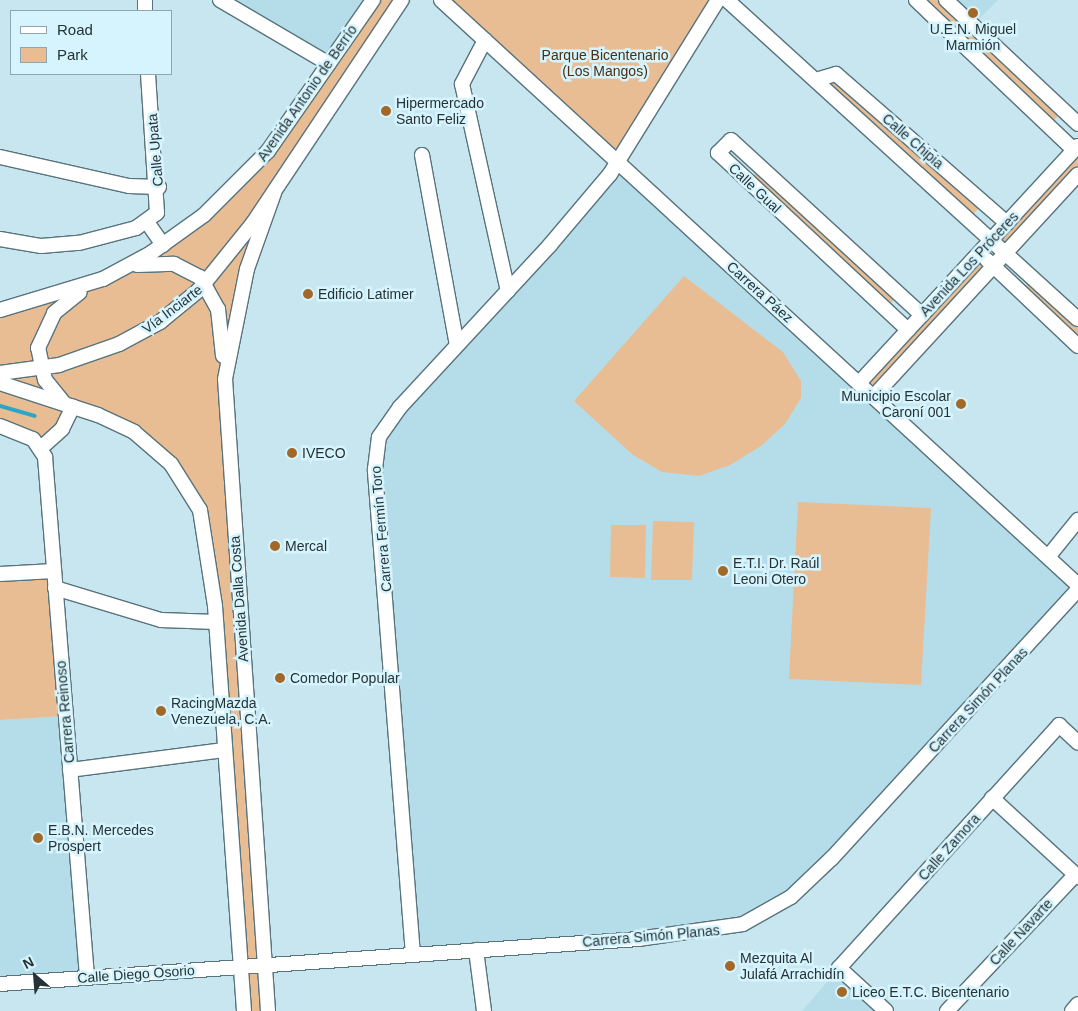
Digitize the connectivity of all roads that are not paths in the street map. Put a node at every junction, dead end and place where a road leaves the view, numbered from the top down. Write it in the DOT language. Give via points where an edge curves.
graph roads {
  1 [pos="220,0"];
  2 [pos="373,0"];
  3 [pos="402,0"];
  4 [pos="442,0"];
  5 [pos="718,0"];
  6 [pos="727,0"];
  7 [pos="916,0"];
  8 [pos="946,0"];
  9 [pos="485,40"];
  10 [pos="329,64"];
  11 [pos="148,75"];
  12 [pos="816,80"];
  13 [pos="1078,124"];
  14 [pos="1076,148"];
  15 [pos="422,155"];
  16 [pos="0,157"];
  17 [pos="618,162"];
  18 [pos="1078,174"];
  19 [pos="158,187"];
  20 [pos="274,193"];
  21 [pos="147,222"];
  22 [pos="1007,223"];
  23 [pos="993,238"];
  24 [pos="0,239"];
  25 [pos="163,245"];
  26 [pos="980,252"];
  27 [pos="1007,252"];
  28 [pos="994,266"];
  29 [pos="124,268"];
  30 [pos="205,283"];
  31 [pos="90,284"];
  32 [pos="508,291"];
  33 [pos="0,310"];
  34 [pos="922,315"];
  35 [pos="1078,319"];
  36 [pos="908,330"];
  37 [pos="457,345"];
  38 [pos="1078,346"];
  39 [pos="40,368"];
  40 [pos="0,373"];
  41 [pos="225,379"];
  42 [pos="860,382"];
  43 [pos="0,383"];
  44 [pos="874,396"];
  45 [pos="68,404"];
  46 [pos="0,426"];
  47 [pos="42,447"];
  48 [pos="1078,520"];
  49 [pos="1048,557"];
  50 [pos="54,571"];
  51 [pos="0,574"];
  52 [pos="1078,585"];
  53 [pos="55,588"];
  54 [pos="1078,590"];
  55 [pos="216,622"];
  56 [pos="1078,743"];
  57 [pos="225,750"];
  58 [pos="70,770"];
  59 [pos="992,798"];
  60 [pos="1077,876"];
  61 [pos="476,950"];
  62 [pos="413,955"];
  63 [pos="264,965"];
  64 [pos="241,966"];
  65 [pos="87,978"];
  66 [pos="0,984"];
  67 [pos="1078,1004"];
  68 [pos="244,1011"];
  69 [pos="268,1011"];
  70 [pos="484,1011"];
  71 [pos="886,1011"];
  72 [pos="946,1011"];
  73 [pos="1072,1011"];
  1 -- 10 [label="street"];
  2 -- 10 [label="street, Avenida Antonio de Berrío"];
  3 -- 20 [label="street, Avenida Antonio de Berrío"];
  4 -- 9 [label="street, Carrera Páez"];
  5 -- 17 [label="street, Carrera Fermín Toro"];
  6 -- 12 [label="street, Calle Chipia"];
  7 -- 14 [label="street"];
  8 -- 13 [label="street"];
  9 -- 17 [label="street, Carrera Páez"];
  9 -- 32 [label="street" via="462,84"];
  10 -- 25 [label="street, Avenida Antonio de Berrío" via="244,178"];
  11 -- 19 [label="street, Calle Upata"];
  12 -- 22 [label="street, Calle Chipia" via="836,74"];
  12 -- 23 [label="street, Calle Chipia"];
  14 -- 22 [label="street, Avenida Los Próceres"];
  15 -- 37 [label="street"];
  16 -- 19 [label="street" via="129,186"];
  17 -- 32 [label="street, Carrera Fermín Toro"];
  17 -- 42 [label="street, Carrera Páez"];
  18 -- 27 [label="street, Avenida Los Próceres"];
  19 -- 21 [label="street, Calle Upata" via="157,214"];
  20 -- 30 [label="street, Vía Inciarte"];
  20 -- 41 [label="street, Avenida Dalla Costa" via="247,269"];
  21 -- 24 [label="street" via="60,246"];
  21 -- 25 [label="street"];
  22 -- 23 [label="street, Avenida Los Próceres"];
  23 -- 26 [label="street, Avenida Los Próceres"];
  23 -- 27 [label="street, Calle Chipia"];
  25 -- 29 [label="street, Avenida Antonio de Berrío"];
  26 -- 28 [label="street"];
  26 -- 34 [label="street, Avenida Los Próceres"];
  27 -- 28 [label="street, Avenida Los Próceres"];
  27 -- 35 [label="street, Calle Chipia"];
  28 -- 38 [label="street"];
  28 -- 44 [label="street, Avenida Los Próceres"];
  29 -- 30 [label="street" via="154,262 174,264"];
  29 -- 31 [label="street, Avenida Antonio de Berrío"];
  30 -- 39 [label="street, Vía Inciarte" via="141,334 87,357"];
  30 -- 41 [label="street" via="218,309"];
  31 -- 33 [label="street"];
  31 -- 39 [label="street" via="54,312 46,324 38,348"];
  32 -- 37 [label="street, Carrera Fermín Toro"];
  34 -- 36 [label="street, Avenida Los Próceres"];
  34 -- 36 [label="street, Calle Gual" via="731,140 718,154"];
  36 -- 42 [label="street, Avenida Los Próceres"];
  37 -- 62 [label="street, Carrera Fermín Toro" via="391,419 376,450"];
  39 -- 40 [label="street, Vía Inciarte"];
  39 -- 45 [label="street"];
  41 -- 63 [label="street, Avenida Dalla Costa"];
  42 -- 44 [label="street, Carrera Páez"];
  43 -- 45 [label="street, Avenida Dalla Costa"];
  44 -- 49 [label="street, Carrera Páez"];
  45 -- 47 [label="street" via="62,429"];
  45 -- 55 [label="street, Avenida Dalla Costa" via="134,432 182,479 205,525"];
  46 -- 47 [label="street" via="25,434"];
  47 -- 50 [label="street, Carrera Reinoso"];
  48 -- 49 [label="street"];
  49 -- 52 [label="street, Carrera Páez"];
  50 -- 51 [label="street"];
  50 -- 53 [label="street, Carrera Reinoso"];
  53 -- 55 [label="street" via="160,620"];
  53 -- 58 [label="street, Carrera Reinoso"];
  54 -- 61 [label="street, Carrera Simón Planas" via="832,858 777,907 743,924 696,934"];
  55 -- 57 [label="street, Avenida Dalla Costa"];
  56 -- 59 [label="street, Calle Zamora" via="1059,725"];
  57 -- 58 [label="street"];
  57 -- 64 [label="street, Avenida Dalla Costa"];
  58 -- 65 [label="street, Carrera Reinoso"];
  59 -- 60 [label="street"];
  59 -- 71 [label="street, Calle Zamora" via="839,968"];
  60 -- 72 [label="street, Calle Navarte"];
  61 -- 62 [label="street, Carrera Simón Planas"];
  61 -- 70 [label="street"];
  62 -- 63 [label="street, Carrera Simón Planas"];
  63 -- 64 [label="street, Calle Diego Osorio"];
  63 -- 69 [label="street, Avenida Dalla Costa"];
  64 -- 65 [label="street, Calle Diego Osorio"];
  64 -- 68 [label="street, Avenida Dalla Costa"];
  65 -- 66 [label="street, Calle Diego Osorio"];
  67 -- 73 [label="street"];
}
